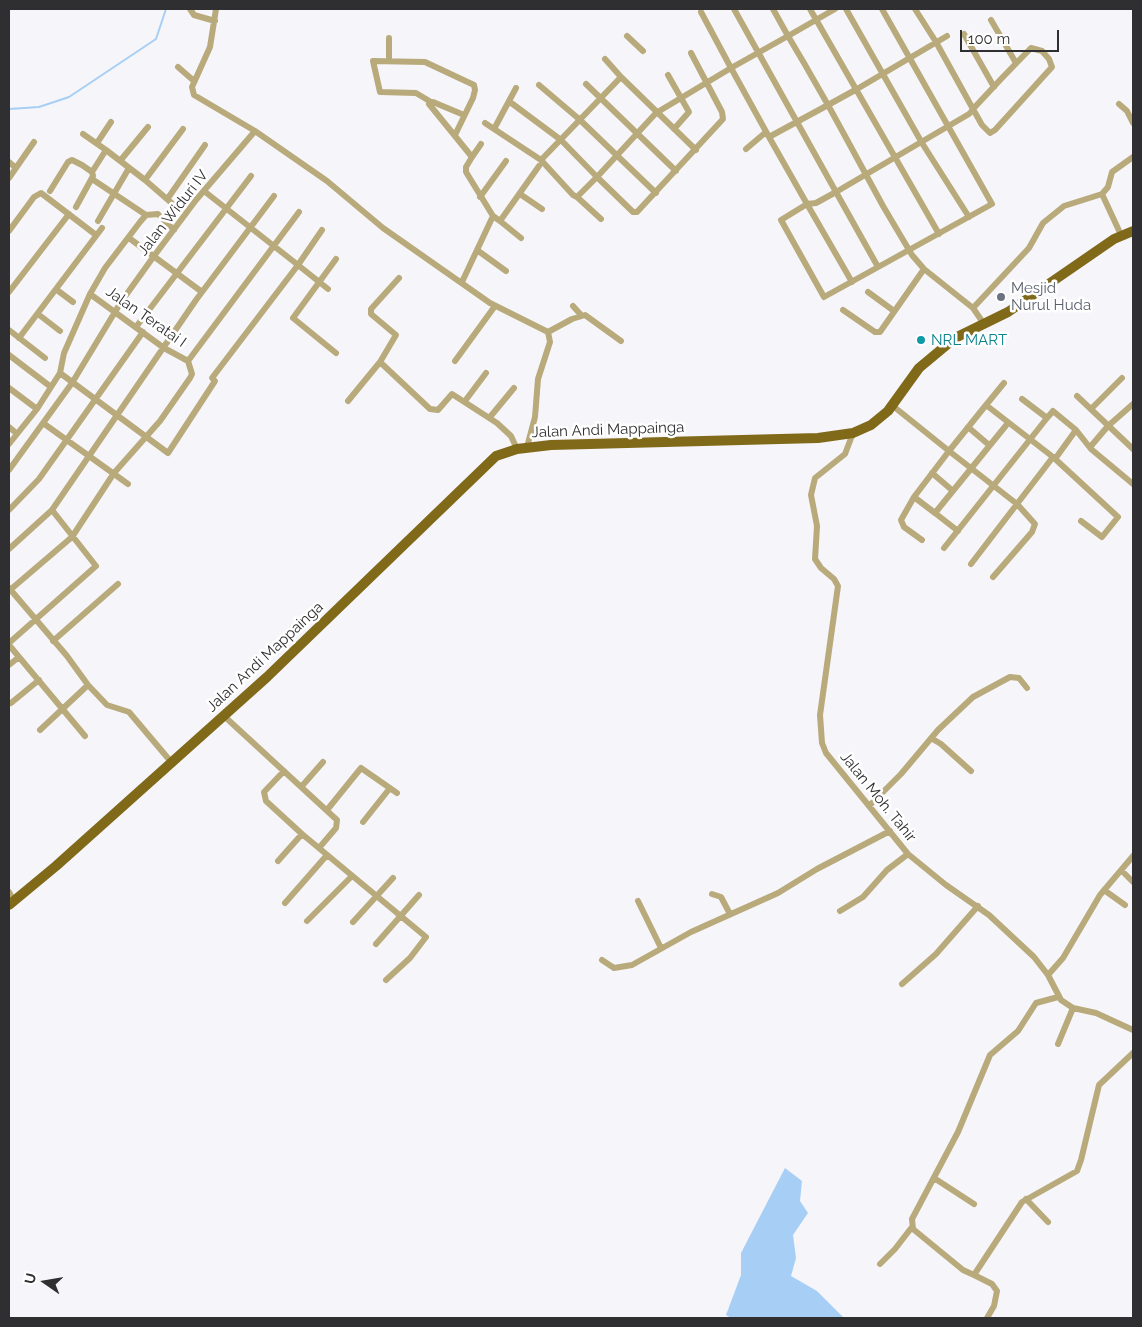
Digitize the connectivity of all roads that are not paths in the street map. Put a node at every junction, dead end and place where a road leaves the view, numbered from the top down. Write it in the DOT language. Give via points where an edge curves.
graph roads {
  1 [pos="190,9"];
  2 [pos="216,9"];
  3 [pos="734,9"];
  4 [pos="773,9"];
  5 [pos="810,9"];
  6 [pos="835,9"];
  7 [pos="846,9"];
  8 [pos="882,9"];
  9 [pos="915,9"];
  10 [pos="701,12"];
  11 [pos="816,20"];
  12 [pos="991,20"];
  13 [pos="215,21"];
  14 [pos="964,34"];
  15 [pos="626,36"];
  16 [pos="788,36"];
  17 [pos="947,36"];
  18 [pos="389,38"];
  19 [pos="936,42"];
  20 [pos="642,51"];
  21 [pos="691,53"];
  22 [pos="760,53"];
  23 [pos="908,58"];
  24 [pos="605,59"];
  25 [pos="389,61"];
  26 [pos="1016,64"];
  27 [pos="178,67"];
  28 [pos="732,68"];
  29 [pos="883,74"];
  30 [pos="668,75"];
  31 [pos="621,77"];
  32 [pos="194,81"];
  33 [pos="707,83"];
  34 [pos="586,84"];
  35 [pos="539,85"];
  36 [pos="994,87"];
  37 [pos="516,88"];
  38 [pos="857,90"];
  39 [pos="600,97"];
  40 [pos="681,98"];
  41 [pos="430,102"];
  42 [pos="510,102"];
  43 [pos="1119,104"];
  44 [pos="828,105"];
  45 [pos="973,109"];
  46 [pos="656,113"];
  47 [pos="464,115"];
  48 [pos="579,118"];
  49 [pos="111,122"];
  50 [pos="797,122"];
  51 [pos="485,123"];
  52 [pos="1133,123"];
  53 [pos="148,127"];
  54 [pos="948,127"];
  55 [pos="183,129"];
  56 [pos="494,129"];
  57 [pos="674,129"];
  58 [pos="255,131"];
  59 [pos="83,134"];
  60 [pos="455,135"];
  61 [pos="637,135"];
  62 [pos="767,135"];
  63 [pos="561,140"];
  64 [pos="34,142"];
  65 [pos="922,142"];
  66 [pos="97,143"];
  67 [pos="481,144"];
  68 [pos="205,145"];
  69 [pos="746,149"];
  70 [pos="106,150"];
  71 [pos="696,150"];
  72 [pos="618,155"];
  73 [pos="472,157"];
  74 [pos="1133,157"];
  75 [pos="896,158"];
  76 [pos="120,161"];
  77 [pos="506,161"];
  78 [pos="9,162"];
  79 [pos="540,163"];
  80 [pos="16,168"];
  81 [pos="129,168"];
  82 [pos="676,171"];
  83 [pos="866,175"];
  84 [pos="92,176"];
  85 [pos="250,176"];
  86 [pos="597,177"];
  87 [pos="9,178"];
  88 [pos="145,180"];
  89 [pos="50,191"];
  90 [pos="204,191"];
  91 [pos="836,192"];
  92 [pos="115,193"];
  93 [pos="656,193"];
  94 [pos="520,194"];
  95 [pos="1102,194"];
  96 [pos="274,196"];
  97 [pos="480,197"];
  98 [pos="577,197"];
  99 [pos="168,198"];
  100 [pos="807,204"];
  101 [pos="76,207"];
  102 [pos="227,209"];
  103 [pos="542,209"];
  104 [pos="299,212"];
  105 [pos="69,214"];
  106 [pos="146,215"];
  107 [pos="492,216"];
  108 [pos="969,217"];
  109 [pos="601,219"];
  110 [pos="98,221"];
  111 [pos="166,221"];
  112 [pos="500,221"];
  113 [pos="102,228"];
  114 [pos="251,228"];
  115 [pos="174,230"];
  116 [pos="322,230"];
  117 [pos="9,231"];
  118 [pos="1133,231"];
  119 [pos="939,234"];
  120 [pos="96,235"];
  121 [pos="1121,235"];
  122 [pos="129,238"];
  123 [pos="521,238"];
  124 [pos="274,246"];
  125 [pos="477,250"];
  126 [pos="909,250"];
  127 [pos="154,256"];
  128 [pos="336,259"];
  129 [pos="298,265"];
  130 [pos="878,267"];
  131 [pos="924,269"];
  132 [pos="506,271"];
  133 [pos="176,275"];
  134 [pos="399,278"];
  135 [pos="319,282"];
  136 [pos="462,282"];
  137 [pos="852,282"];
  138 [pos="328,289"];
  139 [pos="57,290"];
  140 [pos="9,292"];
  141 [pos="202,292"];
  142 [pos="868,292"];
  143 [pos="90,294"];
  144 [pos="73,302"];
  145 [pos="495,306"];
  146 [pos="573,306"];
  147 [pos="973,308"];
  148 [pos="843,310"];
  149 [pos="894,311"];
  150 [pos="115,313"];
  151 [pos="38,314"];
  152 [pos="581,315"];
  153 [pos="984,324"];
  154 [pos="136,327"];
  155 [pos="9,330"];
  156 [pos="60,331"];
  157 [pos="143,332"];
  158 [pos="548,332"];
  159 [pos="19,338"];
  160 [pos="621,341"];
  161 [pos="164,348"];
  162 [pos="336,353"];
  163 [pos="9,355"];
  164 [pos="45,358"];
  165 [pos="456,360"];
  166 [pos="188,361"];
  167 [pos="380,362"];
  168 [pos="60,373"];
  169 [pos="486,373"];
  170 [pos="1122,378"];
  171 [pos="72,383"];
  172 [pos="1004,383"];
  173 [pos="51,387"];
  174 [pos="9,388"];
  175 [pos="514,388"];
  176 [pos="1077,396"];
  177 [pos="94,399"];
  178 [pos="1022,399"];
  179 [pos="348,401"];
  180 [pos="465,401"];
  181 [pos="1133,404"];
  182 [pos="986,405"];
  183 [pos="893,406"];
  184 [pos="37,409"];
  185 [pos="1091,409"];
  186 [pos="118,417"];
  187 [pos="490,417"];
  188 [pos="1047,418"];
  189 [pos="1008,422"];
  190 [pos="43,423"];
  191 [pos="1108,426"];
  192 [pos="9,427"];
  193 [pos="968,427"];
  194 [pos="1076,430"];
  195 [pos="16,433"];
  196 [pos="853,433"];
  197 [pos="145,437"];
  198 [pos="66,439"];
  199 [pos="1030,440"];
  200 [pos="9,444"];
  201 [pos="989,445"];
  202 [pos="1090,446"];
  203 [pos="522,448"];
  204 [pos="1133,449"];
  205 [pos="949,451"];
  206 [pos="90,456"];
  207 [pos="1054,458"];
  208 [pos="971,467"];
  209 [pos="9,470"];
  210 [pos="114,473"];
  211 [pos="932,473"];
  212 [pos="128,484"];
  213 [pos="1133,484"];
  214 [pos="994,486"];
  215 [pos="952,491"];
  216 [pos="914,497"];
  217 [pos="1017,504"];
  218 [pos="9,510"];
  219 [pos="52,510"];
  220 [pos="935,513"];
  221 [pos="1081,521"];
  222 [pos="958,531"];
  223 [pos="72,537"];
  224 [pos="922,540"];
  225 [pos="944,548"];
  226 [pos="9,549"];
  227 [pos="971,564"];
  228 [pos="993,577"];
  229 [pos="118,584"];
  230 [pos="10,589"];
  231 [pos="34,618"];
  232 [pos="53,641"];
  233 [pos="9,644"];
  234 [pos="18,657"];
  235 [pos="9,665"];
  236 [pos="39,680"];
  237 [pos="88,685"];
  238 [pos="1027,688"];
  239 [pos="11,703"];
  240 [pos="63,710"];
  241 [pos="224,716"];
  242 [pos="40,730"];
  243 [pos="85,736"];
  244 [pos="931,738"];
  245 [pos="323,762"];
  246 [pos="172,763"];
  247 [pos="284,770"];
  248 [pos="971,771"];
  249 [pos="302,786"];
  250 [pos="390,788"];
  251 [pos="397,793"];
  252 [pos="869,806"];
  253 [pos="327,810"];
  254 [pos="363,822"];
  255 [pos="890,831"];
  256 [pos="302,834"];
  257 [pos="319,848"];
  258 [pos="908,854"];
  259 [pos="327,855"];
  260 [pos="1133,856"];
  261 [pos="278,861"];
  262 [pos="1121,870"];
  263 [pos="352,876"];
  264 [pos="392,878"];
  265 [pos="1133,882"];
  266 [pos="1104,890"];
  267 [pos="712,894"];
  268 [pos="419,895"];
  269 [pos="377,897"];
  270 [pos="10,899"];
  271 [pos="638,901"];
  272 [pos="284,904"];
  273 [pos="978,906"];
  274 [pos="1125,906"];
  275 [pos="840,911"];
  276 [pos="730,914"];
  277 [pos="401,916"];
  278 [pos="307,921"];
  279 [pos="353,922"];
  280 [pos="376,944"];
  281 [pos="661,948"];
  282 [pos="602,960"];
  283 [pos="1048,975"];
  284 [pos="386,980"];
  285 [pos="902,984"];
  286 [pos="1058,997"];
  287 [pos="1074,1008"];
  288 [pos="1133,1030"];
  289 [pos="1058,1044"];
  290 [pos="1133,1053"];
  291 [pos="934,1178"];
  292 [pos="1026,1199"];
  293 [pos="974,1204"];
  294 [pos="1048,1222"];
  295 [pos="912,1227"];
  296 [pos="880,1264"];
  297 [pos="974,1275"];
  298 [pos="986,1318"];
  1 -- 13 [label="street" via="194,15"];
  2 -- 13 [label="street"];
  3 -- 22 [label="street"];
  4 -- 16 [label="street"];
  5 -- 11 [label="street"];
  6 -- 11 [label="street"];
  7 -- 29 [label="street"];
  8 -- 23 [label="street"];
  9 -- 19 [label="street"];
  10 -- 28 [label="street"];
  11 -- 16 [label="street"];
  11 -- 38 [label="street"];
  12 -- 26 [label="street"];
  13 -- 32 [label="street" via="210,47"];
  14 -- 36 [label="street"];
  15 -- 20 [label="street"];
  16 -- 22 [label="street"];
  16 -- 44 [label="street"];
  17 -- 19 [label="street"];
  18 -- 25 [label="street"];
  19 -- 23 [label="street"];
  19 -- 45 [label="street"];
  21 -- 33 [label="street"];
  22 -- 28 [label="street"];
  22 -- 50 [label="street"];
  23 -- 29 [label="street"];
  23 -- 54 [label="street"];
  24 -- 31 [label="street"];
  25 -- 41 [label="street" via="373,61 380,92 416,93"];
  25 -- 47 [label="street" via="425,62 472,83 475,90"];
  26 -- 36 [label="street"];
  26 -- 45 [label="street" via="1034,48 1042,51 1053,66 991,133 984,128"];
  27 -- 32 [label="street"];
  28 -- 33 [label="street"];
  28 -- 62 [label="street"];
  29 -- 38 [label="street"];
  29 -- 65 [label="street"];
  30 -- 40 [label="street"];
  31 -- 39 [label="street"];
  31 -- 46 [label="street"];
  32 -- 58 [label="street" via="192,90 196,97"];
  33 -- 40 [label="street"];
  33 -- 71 [label="street" via="723,119"];
  34 -- 39 [label="street"];
  35 -- 48 [label="street"];
  36 -- 45 [label="street"];
  37 -- 42 [label="street"];
  38 -- 44 [label="street"];
  38 -- 75 [label="street"];
  39 -- 48 [label="street"];
  39 -- 61 [label="street"];
  40 -- 46 [label="street"];
  40 -- 57 [label="street" via="689,112"];
  41 -- 47 [label="street"];
  41 -- 60 [label="street" via="429,106"];
  42 -- 56 [label="street"];
  42 -- 63 [label="street"];
  43 -- 52 [label="street"];
  44 -- 50 [label="street"];
  44 -- 83 [label="street"];
  45 -- 54 [label="street"];
  46 -- 57 [label="street"];
  46 -- 61 [label="street"];
  47 -- 60 [label="street"];
  48 -- 63 [label="street"];
  48 -- 72 [label="street"];
  49 -- 66 [label="street"];
  50 -- 62 [label="street"];
  50 -- 91 [label="street"];
  51 -- 56 [label="street"];
  53 -- 76 [label="street"];
  54 -- 65 [label="street"];
  54 -- 108 [label="street" via="992,204"];
  55 -- 88 [label="street"];
  56 -- 79 [label="street"];
  57 -- 71 [label="street"];
  58 -- 90 [label="street, Jalan Widuri IV"];
  58 -- 136 [label="street" via="341,191 383,228"];
  59 -- 66 [label="street"];
  60 -- 73 [label="street"];
  61 -- 72 [label="street"];
  61 -- 82 [label="street"];
  62 -- 69 [label="street"];
  62 -- 100 [label="street"];
  63 -- 79 [label="street"];
  63 -- 86 [label="street"];
  64 -- 80 [label="street"];
  65 -- 75 [label="street"];
  65 -- 108 [label="street"];
  66 -- 70 [label="street"];
  67 -- 73 [label="street"];
  68 -- 99 [label="street"];
  70 -- 76 [label="street"];
  70 -- 84 [label="street"];
  71 -- 82 [label="street"];
  72 -- 86 [label="street"];
  72 -- 93 [label="street"];
  73 -- 97 [label="street" via="466,172"];
  74 -- 95 [label="street" via="1112,172 1108,187"];
  75 -- 83 [label="street"];
  75 -- 119 [label="street"];
  76 -- 81 [label="street"];
  77 -- 97 [label="street"];
  78 -- 80 [label="street"];
  79 -- 94 [label="street"];
  79 -- 98 [label="street"];
  80 -- 87 [label="street"];
  81 -- 88 [label="street"];
  81 -- 92 [label="street"];
  82 -- 93 [label="street"];
  83 -- 91 [label="street"];
  83 -- 126 [label="street"];
  84 -- 89 [label="street" via="70,160"];
  84 -- 92 [label="street"];
  84 -- 101 [label="street"];
  85 -- 102 [label="street"];
  86 -- 93 [label="street" via="633,212 638,212"];
  86 -- 98 [label="street"];
  88 -- 99 [label="street"];
  90 -- 102 [label="street"];
  90 -- 115 [label="street, Jalan Widuri IV"];
  91 -- 100 [label="street" via="816,203"];
  91 -- 130 [label="street"];
  92 -- 106 [label="street"];
  92 -- 110 [label="street"];
  94 -- 103 [label="street"];
  94 -- 112 [label="street"];
  95 -- 121 [label="street"];
  95 -- 147 [label="street" via="1074,202 1049,217 1029,248"];
  96 -- 114 [label="street"];
  97 -- 107 [label="street"];
  98 -- 109 [label="street"];
  99 -- 111 [label="street" via="176,208"];
  100 -- 137 [label="street"];
  100 -- 137 [label="street" via="781,220 824,297"];
  102 -- 114 [label="street"];
  102 -- 133 [label="street"];
  104 -- 124 [label="street"];
  105 -- 117 [label="street" via="42,194 34,197"];
  105 -- 120 [label="street"];
  105 -- 140 [label="street"];
  106 -- 111 [label="street" via="158,214"];
  106 -- 122 [label="street"];
  107 -- 112 [label="street"];
  107 -- 125 [label="street"];
  108 -- 119 [label="street"];
  111 -- 115 [label="street"];
  112 -- 123 [label="street"];
  113 -- 120 [label="street"];
  114 -- 124 [label="street"];
  114 -- 141 [label="street"];
  115 -- 127 [label="street, Jalan Widuri IV"];
  116 -- 129 [label="street"];
  118 -- 121 [label="main road, Jalan Andi Mappainga"];
  119 -- 126 [label="street"];
  120 -- 139 [label="street"];
  121 -- 153 [label="main road, Jalan Andi Mappainga" via="1008,312"];
  122 -- 127 [label="street"];
  122 -- 143 [label="street" via="105,268"];
  124 -- 129 [label="street"];
  124 -- 166 [label="street"];
  125 -- 132 [label="street"];
  125 -- 136 [label="street"];
  126 -- 130 [label="street"];
  126 -- 131 [label="street"];
  127 -- 133 [label="street"];
  127 -- 150 [label="street, Jalan Widuri IV"];
  128 -- 135 [label="street"];
  129 -- 135 [label="street"];
  129 -- 197 [label="street" via="212,378 215,381 168,453"];
  130 -- 137 [label="street"];
  131 -- 147 [label="street"];
  131 -- 149 [label="street"];
  133 -- 141 [label="street"];
  133 -- 154 [label="street"];
  134 -- 167 [label="street" via="371,309 371,314 396,336"];
  135 -- 138 [label="street"];
  135 -- 162 [label="street" via="293,318"];
  136 -- 145 [label="street"];
  139 -- 144 [label="street"];
  139 -- 151 [label="street"];
  141 -- 161 [label="street"];
  142 -- 149 [label="street"];
  143 -- 150 [label="street, Jalan Teratai I"];
  143 -- 168 [label="street" via="64,354"];
  145 -- 158 [label="street"];
  145 -- 165 [label="street"];
  146 -- 152 [label="street"];
  147 -- 153 [label="street"];
  148 -- 149 [label="street" via="877,333"];
  150 -- 154 [label="street, Jalan Teratai I"];
  150 -- 171 [label="street, Jalan Widuri IV"];
  151 -- 156 [label="street"];
  151 -- 159 [label="street"];
  152 -- 158 [label="street"];
  152 -- 160 [label="street" via="587,315"];
  153 -- 183 [label="main road, Jalan Andi Mappainga" via="961,334 926,361"];
  154 -- 157 [label="street, Jalan Teratai I"];
  155 -- 159 [label="street"];
  157 -- 161 [label="street, Jalan Teratai I"];
  157 -- 177 [label="street"];
  158 -- 203 [label="street" via="550,342 538,380 535,417"];
  159 -- 164 [label="street"];
  161 -- 166 [label="street, Jalan Teratai I"];
  161 -- 186 [label="street"];
  163 -- 173 [label="street"];
  166 -- 197 [label="street" via="190,378"];
  167 -- 179 [label="street"];
  167 -- 180 [label="street" via="432,410 438,410 452,394"];
  168 -- 171 [label="street"];
  168 -- 173 [label="street"];
  169 -- 180 [label="street"];
  170 -- 185 [label="street"];
  171 -- 177 [label="street"];
  171 -- 190 [label="street, Jalan Widuri IV"];
  172 -- 182 [label="street"];
  173 -- 184 [label="street"];
  174 -- 184 [label="street"];
  175 -- 187 [label="street"];
  176 -- 185 [label="street"];
  177 -- 186 [label="street"];
  177 -- 198 [label="street"];
  178 -- 188 [label="street"];
  180 -- 187 [label="street"];
  181 -- 191 [label="street"];
  182 -- 189 [label="street"];
  182 -- 193 [label="street"];
  183 -- 196 [label="main road, Jalan Andi Mappainga" via="871,425"];
  183 -- 205 [label="street"];
  184 -- 195 [label="street"];
  185 -- 191 [label="street"];
  186 -- 197 [label="street"];
  186 -- 206 [label="street"];
  187 -- 203 [label="street"];
  188 -- 194 [label="street" via="1053,411"];
  188 -- 199 [label="street"];
  189 -- 199 [label="street"];
  189 -- 201 [label="street"];
  190 -- 198 [label="street"];
  190 -- 209 [label="street, Jalan Widuri IV"];
  191 -- 202 [label="street"];
  191 -- 204 [label="street"];
  192 -- 195 [label="street"];
  193 -- 201 [label="street"];
  193 -- 205 [label="street"];
  194 -- 202 [label="street"];
  194 -- 207 [label="street"];
  195 -- 200 [label="street"];
  196 -- 203 [label="main road, Jalan Andi Mappainga" via="818,438"];
  196 -- 252 [label="street, Jalan Moh. Tahir" via="845,454 819,474 812,488 816,526 814,556 838,586 820,729 826,753"];
  197 -- 210 [label="street"];
  198 -- 206 [label="street"];
  198 -- 218 [label="street" via="29,491"];
  199 -- 207 [label="street"];
  199 -- 214 [label="street"];
  201 -- 208 [label="street"];
  202 -- 213 [label="street"];
  203 -- 241 [label="main road, Jalan Andi Mappainga" via="496,456 482,468 332,616"];
  205 -- 208 [label="street"];
  205 -- 211 [label="street"];
  206 -- 210 [label="street"];
  206 -- 219 [label="street"];
  207 -- 217 [label="street"];
  207 -- 221 [label="street" via="1118,517 1102,537"];
  208 -- 214 [label="street"];
  208 -- 215 [label="street"];
  210 -- 212 [label="street"];
  210 -- 223 [label="street"];
  211 -- 215 [label="street"];
  211 -- 216 [label="street"];
  214 -- 217 [label="street"];
  214 -- 222 [label="street"];
  215 -- 220 [label="street"];
  216 -- 220 [label="street"];
  216 -- 224 [label="street" via="901,520 904,527"];
  217 -- 227 [label="street"];
  217 -- 228 [label="street" via="1033,520 1034,527"];
  219 -- 223 [label="street"];
  219 -- 226 [label="street"];
  220 -- 222 [label="street"];
  222 -- 225 [label="street"];
  223 -- 230 [label="street"];
  223 -- 231 [label="street" via="96,564"];
  229 -- 232 [label="street"];
  230 -- 231 [label="street"];
  231 -- 232 [label="street"];
  231 -- 233 [label="street"];
  232 -- 237 [label="street"];
  233 -- 234 [label="street"];
  234 -- 235 [label="street"];
  234 -- 236 [label="street"];
  236 -- 239 [label="street"];
  236 -- 240 [label="street"];
  237 -- 240 [label="street"];
  237 -- 246 [label="street" via="108,705 129,712"];
  238 -- 244 [label="street" via="1016,677 1003,679 965,704"];
  240 -- 242 [label="street"];
  240 -- 243 [label="street"];
  241 -- 246 [label="main road, Jalan Andi Mappainga"];
  241 -- 247 [label="street"];
  244 -- 248 [label="street"];
  244 -- 252 [label="street"];
  245 -- 249 [label="street"];
  246 -- 270 [label="main road, Jalan Andi Mappainga" via="56,866"];
  247 -- 249 [label="street"];
  247 -- 256 [label="street" via="264,792 264,798"];
  249 -- 253 [label="street"];
  250 -- 251 [label="street"];
  250 -- 253 [label="street" via="361,768"];
  250 -- 254 [label="street"];
  252 -- 255 [label="street, Jalan Moh. Tahir"];
  253 -- 257 [label="street" via="337,820 337,825"];
  255 -- 258 [label="street, Jalan Moh. Tahir"];
  255 -- 276 [label="street" via="778,893"];
  256 -- 257 [label="street"];
  256 -- 261 [label="street"];
  257 -- 259 [label="street"];
  258 -- 273 [label="street, Jalan Moh. Tahir"];
  258 -- 275 [label="street" via="886,870 864,897"];
  259 -- 263 [label="street"];
  259 -- 272 [label="street"];
  260 -- 262 [label="street"];
  262 -- 265 [label="street"];
  262 -- 266 [label="street"];
  263 -- 269 [label="street"];
  263 -- 278 [label="street"];
  264 -- 269 [label="street"];
  266 -- 274 [label="street"];
  266 -- 283 [label="street" via="1063,958"];
  267 -- 276 [label="street" via="721,897"];
  268 -- 277 [label="street"];
  269 -- 277 [label="street"];
  269 -- 279 [label="street"];
  271 -- 281 [label="street"];
  273 -- 283 [label="street, Jalan Moh. Tahir" via="1034,957"];
  273 -- 285 [label="street" via="936,954"];
  276 -- 281 [label="street"];
  277 -- 280 [label="street"];
  277 -- 284 [label="street" via="426,937 410,958"];
  281 -- 282 [label="street" via="624,967 614,968"];
  283 -- 286 [label="street, Jalan Moh. Tahir"];
  286 -- 287 [label="street"];
  286 -- 291 [label="street" via="1036,1003 1018,1031 990,1055 973,1100"];
  287 -- 288 [label="street" via="1096,1013"];
  287 -- 289 [label="street"];
  290 -- 292 [label="street" via="1099,1085 1077,1171"];
  291 -- 293 [label="street"];
  291 -- 295 [label="street" via="913,1216"];
  292 -- 294 [label="street"];
  292 -- 297 [label="street" via="1018,1206"];
  295 -- 296 [label="street"];
  295 -- 297 [label="street" via="953,1263"];
  297 -- 298 [label="street" via="992,1284 997,1291 994,1306"];
}
